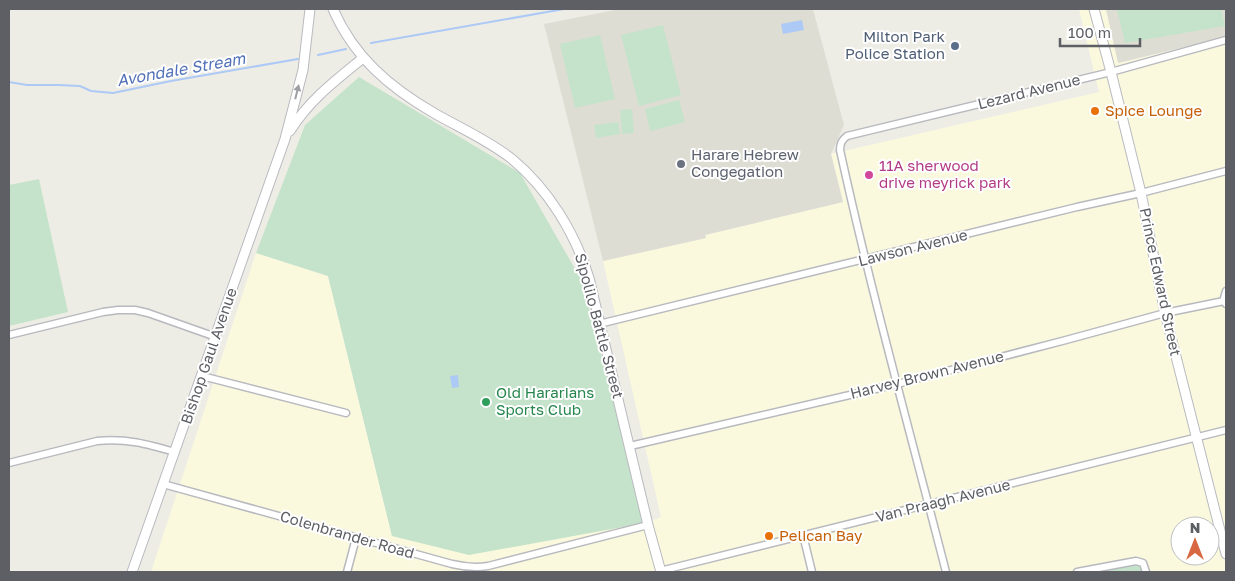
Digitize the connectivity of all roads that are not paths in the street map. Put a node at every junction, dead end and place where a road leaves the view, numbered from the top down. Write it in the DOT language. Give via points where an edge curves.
graph roads {
  1 [pos="310,9"];
  2 [pos="333,9"];
  3 [pos="1094,9"];
  4 [pos="1226,40"];
  5 [pos="364,58"];
  6 [pos="1111,72"];
  7 [pos="285,140"];
  8 [pos="1226,171"];
  9 [pos="1141,193"];
  10 [pos="866,259"];
  11 [pos="1226,291"];
  12 [pos="1225,303"];
  13 [pos="1165,314"];
  14 [pos="600,324"];
  15 [pos="9,335"];
  16 [pos="216,337"];
  17 [pos="202,376"];
  18 [pos="897,384"];
  19 [pos="346,413"];
  20 [pos="1226,430"];
  21 [pos="1197,438"];
  22 [pos="630,446"];
  23 [pos="175,452"];
  24 [pos="9,463"];
  25 [pos="163,484"];
  26 [pos="929,504"];
  27 [pos="648,525"];
  28 [pos="803,535"];
  29 [pos="356,538"];
  30 [pos="1226,554"];
  31 [pos="660,571"];
  32 [pos="132,572"];
  33 [pos="347,572"];
  34 [pos="812,572"];
  35 [pos="946,572"];
  36 [pos="1077,572"];
  37 [pos="1146,572"];
  7 -- 1 [label="main road, one-way" via="303,70"];
  2 -- 5 [label="main road" via="350,41"];
  3 -- 6 [label="main road, Prince Edward Street"];
  4 -- 6 [label="street, Lezard Avenue"];
  5 -- 7 [label="main road" via="316,98 298,118"];
  5 -- 14 [label="main road, Sipolilo Battle Street" via="405,95 511,158 539,186 574,238 590,278"];
  6 -- 9 [label="main road, Prince Edward Street"];
  6 -- 10 [label="street, Lezard Avenue" via="847,136 842,140 840,150"];
  7 -- 16 [label="main road, Bishop Gaul Avenue"];
  8 -- 9 [label="street, Lawson Avenue"];
  9 -- 10 [label="street, Lawson Avenue"];
  9 -- 13 [label="main road, Prince Edward Street"];
  10 -- 14 [label="street, Lawson Avenue"];
  10 -- 18 [label="street"];
  11 -- 12 [label="street, Harvey Brown Avenue"];
  12 -- 13 [label="street, Harvey Brown Avenue"];
  13 -- 18 [label="street, Harvey Brown Avenue"];
  13 -- 21 [label="main road, Prince Edward Street"];
  14 -- 22 [label="main road, Sipolilo Battle Street"];
  15 -- 16 [label="street" via="103,312 135,310"];
  16 -- 17 [label="main road, Bishop Gaul Avenue"];
  17 -- 19 [label="street"];
  17 -- 23 [label="main road, Bishop Gaul Avenue"];
  18 -- 22 [label="street, Harvey Brown Avenue"];
  18 -- 26 [label="street"];
  20 -- 21 [label="street, Van Praagh Avenue"];
  21 -- 26 [label="street, Van Praagh Avenue"];
  21 -- 30 [label="main road, Prince Edward Street"];
  22 -- 27 [label="main road, Sipolilo Battle Street"];
  23 -- 24 [label="street" via="143,443 110,440"];
  23 -- 25 [label="main road, Bishop Gaul Avenue"];
  25 -- 29 [label="street, Colenbrander Road"];
  25 -- 32 [label="main road, Bishop Gaul Avenue"];
  26 -- 28 [label="street, Van Praagh Avenue"];
  26 -- 35 [label="street"];
  27 -- 29 [label="street, Colenbrander Road" via="477,568"];
  27 -- 31 [label="main road, Sipolilo Battle Street"];
  28 -- 31 [label="street, Van Praagh Avenue"];
  28 -- 34 [label="street"];
  29 -- 33 [label="street"];
  36 -- 37 [label="street" via="1136,561 1143,563"];
}
